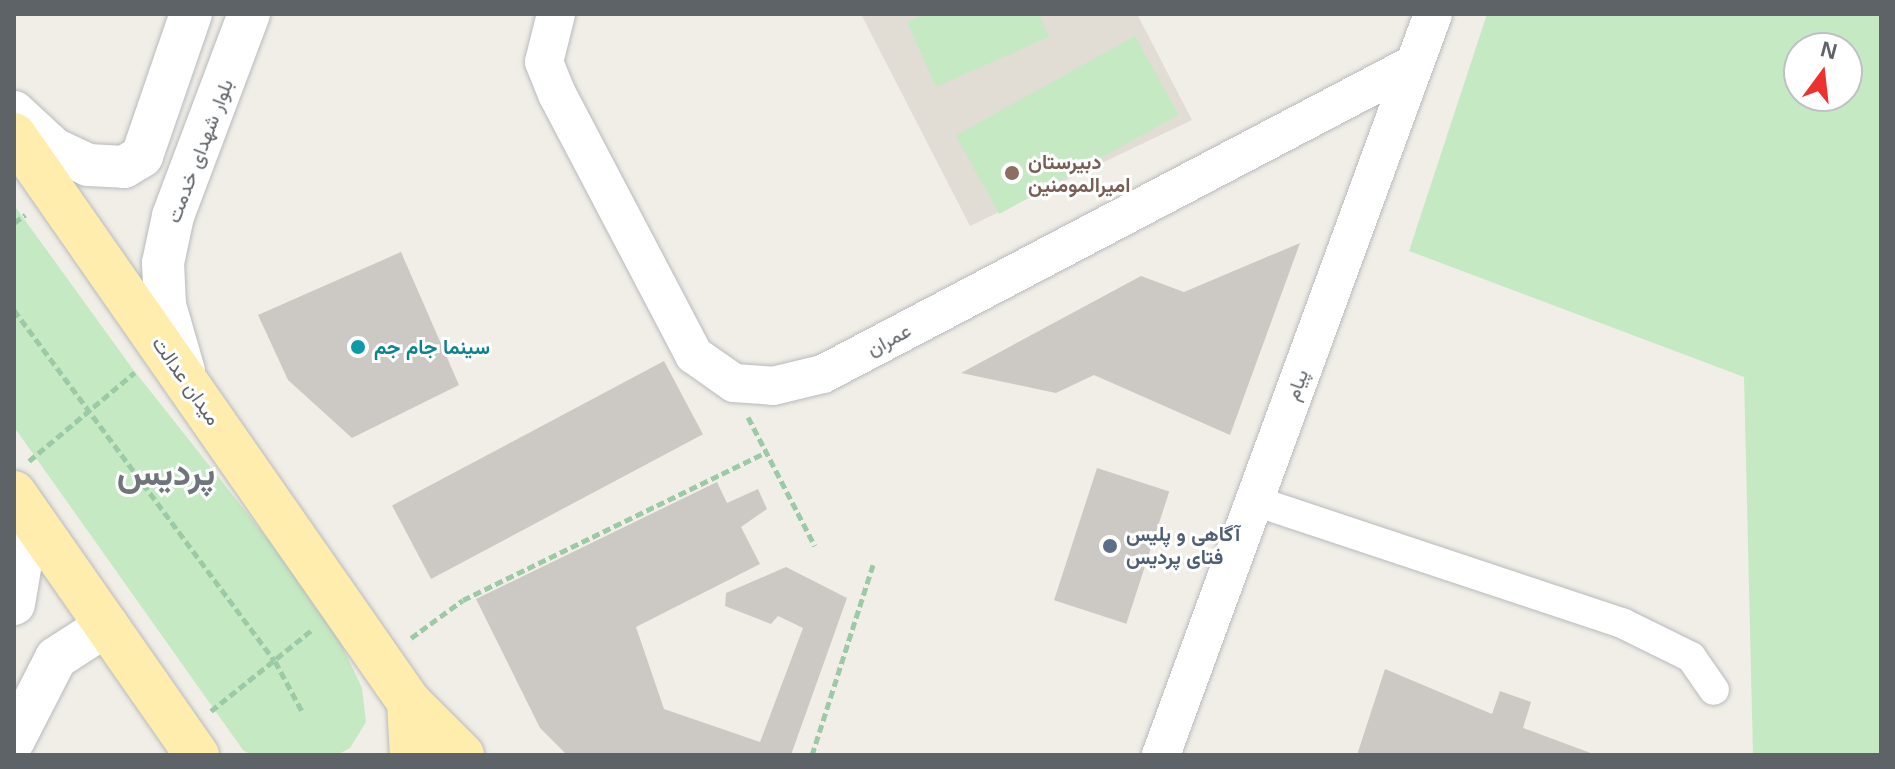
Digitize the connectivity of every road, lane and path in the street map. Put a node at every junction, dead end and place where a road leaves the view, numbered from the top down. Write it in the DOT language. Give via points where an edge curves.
graph roads {
  1 [pos="191,14"];
  2 [pos="249,14"];
  3 [pos="556,14"];
  4 [pos="1433,14"];
  5 [pos="1414,64"];
  6 [pos="14,112"];
  7 [pos="14,135"];
  8 [pos="14,310"];
  9 [pos="162,347"];
  10 [pos="188,384"];
  11 [pos="91,412"];
  12 [pos="23,491"];
  13 [pos="1255,501"];
  14 [pos="815,546"];
  15 [pos="873,565"];
  16 [pos="14,604"];
  17 [pos="342,605"];
  18 [pos="107,625"];
  19 [pos="380,660"];
  20 [pos="275,661"];
  21 [pos="1714,690"];
  22 [pos="409,702"];
  23 [pos="303,713"];
  24 [pos="14,740"];
  25 [pos="190,744"];
  26 [pos="412,755"];
  27 [pos="462,755"];
  28 [pos="812,755"];
  29 [pos="1161,755"];
  1 -- 6 [label="main road" via="142,156 124,167 88,165 54,149"];
  2 -- 10 [label="main road, بلوار شهدای خدمت" via="173,216 163,263 165,305"];
  3 -- 5 [label="street, عمران" via="544,62 694,355 734,383 773,386 823,374"];
  4 -- 5 [label="street, پیام"];
  5 -- 13 [label="street, پیام"];
  7 -- 9 [label="main road, میدان عدالت"];
  8 -- 11 [label="path"];
  9 -- 10 [label="main road, میدان عدالت"];
  9 -- 11 [label="path"];
  10 -- 17 [label="main road, میدان عدالت"];
  11 -- 12 [label="path"];
  11 -- 20 [label="path"];
  12 -- 16 [label="main road"];
  12 -- 18 [label="main road"];
  13 -- 21 [label="street" via="1622,623 1691,657"];
  13 -- 29 [label="street, پیام"];
  14 -- 19 [label="path" via="764,453 463,600"];
  15 -- 28 [label="path"];
  17 -- 19 [label="main road, میدان عدالت"];
  17 -- 20 [label="path"];
  18 -- 24 [label="main road" via="56,658"];
  18 -- 25 [label="main road"];
  19 -- 22 [label="main road, میدان عدالت"];
  20 -- 23 [label="path"];
  20 -- 25 [label="path"];
  22 -- 26 [label="main road"];
  22 -- 27 [label="main road, میدان عدالت"];
}
